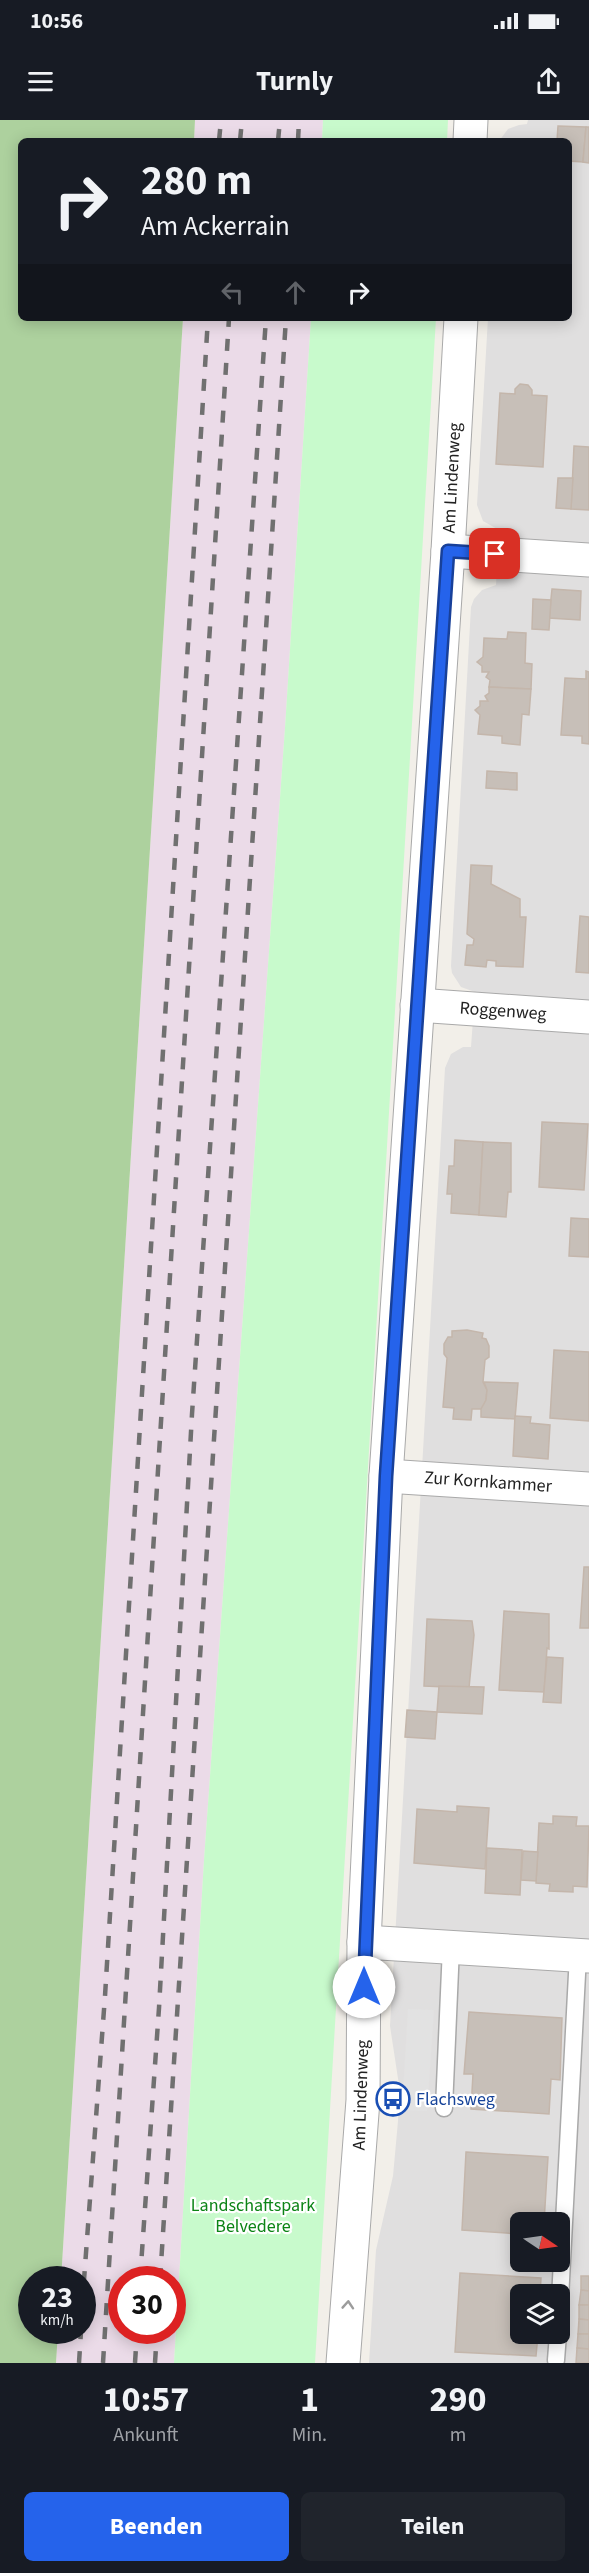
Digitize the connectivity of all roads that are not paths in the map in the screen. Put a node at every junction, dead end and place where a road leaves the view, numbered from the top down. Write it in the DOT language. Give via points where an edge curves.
graph roads {
  1 [pos="471,120"];
  2 [pos="470,138"];
  3 [pos="461,321"];
  4 [pos="448,551"];
  5 [pos="589,560"];
  6 [pos="417,1005"];
  7 [pos="589,1017"];
  8 [pos="386,1476"];
  9 [pos="589,1489"];
  10 [pos="364,1942"];
  11 [pos="452,1947"];
  12 [pos="583,1955"];
  13 [pos="444,2108"];
  14 [pos="561,2284"];
  15 [pos="557,2344"];
  16 [pos="556,2360"];
  17 [pos="343,2363"];
  1 -- 2 [label="street"];
  3 -- 4 [label="street, Am Lindenweg"];
  4 -- 5 [label="street"];
  4 -- 6 [label="street, Am Lindenweg"];
  6 -- 7 [label="street, Roggenweg"];
  6 -- 8 [label="street, Am Lindenweg"];
  8 -- 9 [label="street, Zur Kornkammer"];
  8 -- 10 [label="street, Am Lindenweg"];
  10 -- 11 [label="street"];
  17 -- 10 [label="street, Am Lindenweg, one-way" via="363,2100"];
  11 -- 12 [label="street"];
  11 -- 13 [label="lane"];
  12 -- 14 [label="lane"];
  15 -- 16 [label="lane"];
}
